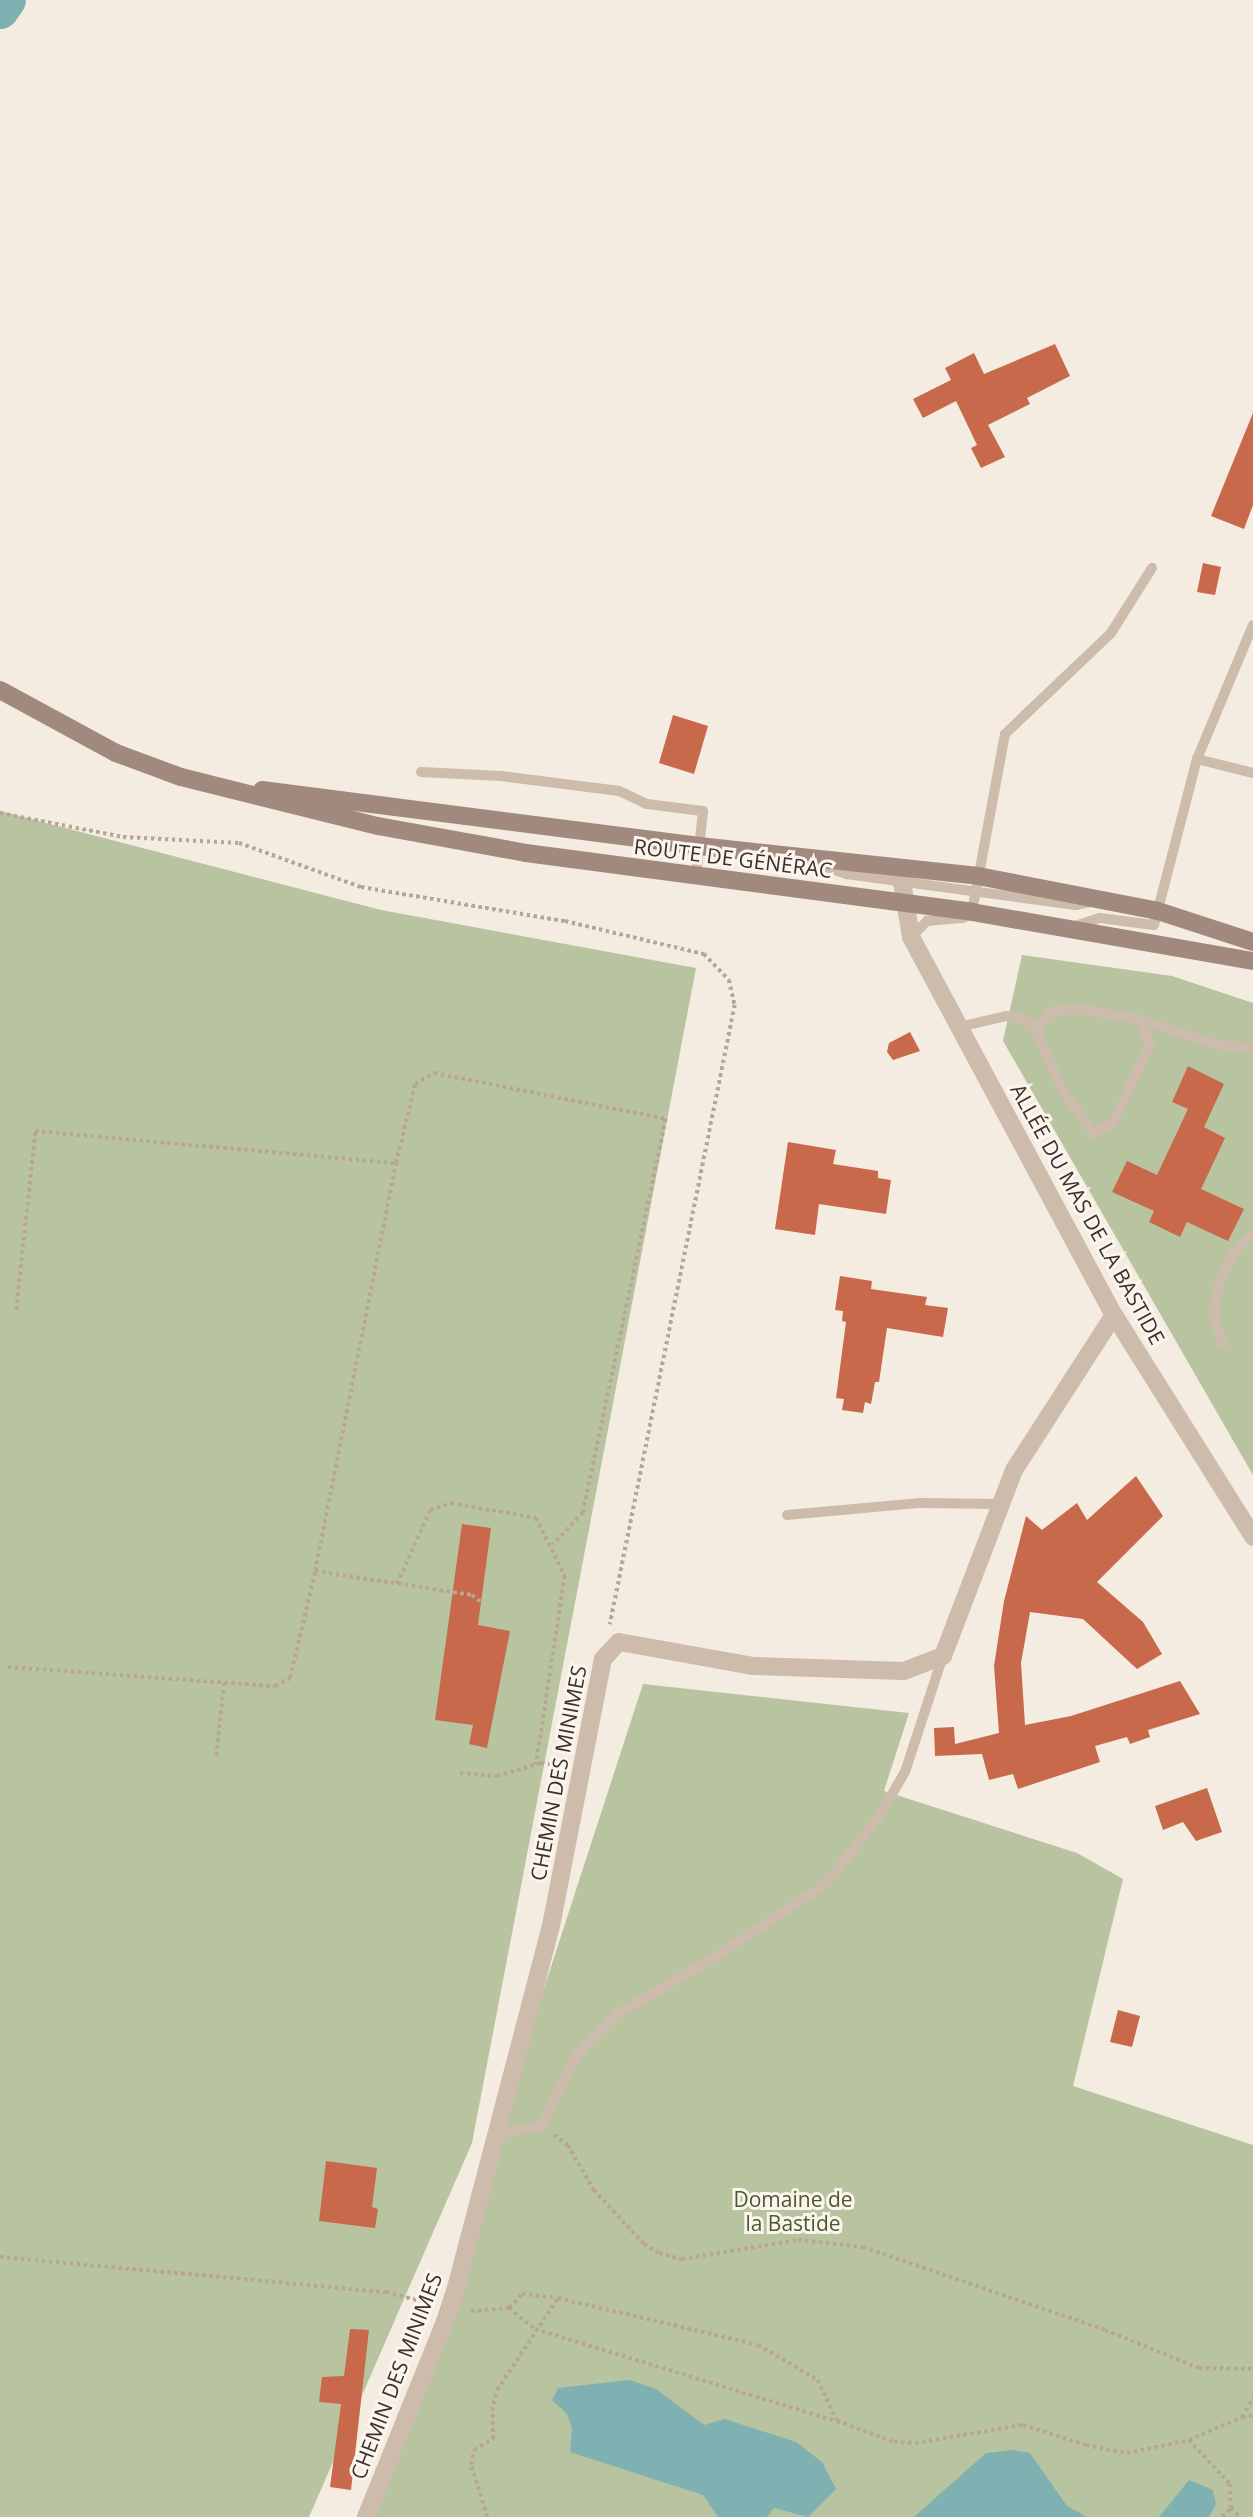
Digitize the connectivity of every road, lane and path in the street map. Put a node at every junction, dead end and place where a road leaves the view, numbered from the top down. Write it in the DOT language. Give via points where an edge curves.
graph roads {
  1 [pos="1152,568"];
  2 [pos="1253,625"];
  3 [pos="0,690"];
  4 [pos="1197,759"];
  5 [pos="421,772"];
  6 [pos="1253,773"];
  7 [pos="210,784"];
  8 [pos="0,813"];
  9 [pos="699,846"];
  10 [pos="786,853"];
  11 [pos="696,872"];
  12 [pos="902,882"];
  13 [pos="976,884"];
  14 [pos="903,902"];
  15 [pos="1158,911"];
  16 [pos="972,912"];
  17 [pos="1067,929"];
  18 [pos="911,937"];
  19 [pos="1253,942"];
  20 [pos="1219,953"];
  21 [pos="1253,961"];
  22 [pos="1141,1020"];
  23 [pos="960,1027"];
  24 [pos="1036,1031"];
  25 [pos="1253,1049"];
  26 [pos="396,1163"];
  27 [pos="1253,1234"];
  28 [pos="16,1310"];
  29 [pos="1114,1315"];
  30 [pos="1223,1343"];
  31 [pos="1001,1504"];
  32 [pos="787,1515"];
  33 [pos="1253,1537"];
  34 [pos="553,1545"];
  35 [pos="315,1571"];
  36 [pos="397,1584"];
  37 [pos="481,1602"];
  38 [pos="943,1656"];
  39 [pos="603,1659"];
  40 [pos="8,1667"];
  41 [pos="224,1683"];
  42 [pos="216,1756"];
  43 [pos="536,1765"];
  44 [pos="580,1770"];
  45 [pos="460,1773"];
  46 [pos="541,2126"];
  47 [pos="499,2134"];
  48 [pos="0,2257"];
  49 [pos="558,2298"];
  50 [pos="509,2308"];
  51 [pos="458,2309"];
  52 [pos="535,2329"];
  53 [pos="1253,2369"];
  54 [pos="1253,2398"];
  55 [pos="1253,2415"];
  56 [pos="1242,2417"];
  57 [pos="836,2421"];
  58 [pos="1189,2440"];
  59 [pos="1231,2508"];
  60 [pos="486,2516"];
  61 [pos="366,2517"];
  62 [pos="1222,2517"];
  63 [pos="1240,2517"];
  1 -- 13 [label="lane" via="1111,632 1005,734"];
  2 -- 4 [label="lane"];
  3 -- 7 [label="street, ROUTE DE GÉNÉRAC" via="116,753"];
  4 -- 6 [label="lane"];
  4 -- 15 [label="lane"];
  5 -- 9 [label="lane" via="501,776 619,791 647,804 703,811"];
  7 -- 9 [label="street, ROUTE DE GÉNÉRAC"];
  7 -- 11 [label="street, ROUTE DE GÉNÉRAC" via="378,826 583,861"];
  8 -- 39 [label="path" via="123,837 239,843 361,887 565,921 704,954 729,980 735,1004"];
  9 -- 10 [label="street, ROUTE DE GÉNÉRAC"];
  9 -- 11 [label="lane"];
  10 -- 12 [label="lane" via="846,874"];
  10 -- 13 [label="street, ROUTE DE GÉNÉRAC"];
  11 -- 14 [label="street, ROUTE DE GÉNÉRAC"];
  12 -- 13 [label="lane"];
  12 -- 14 [label="street, ALLÉE DU MAS DE LA BASTIDE"];
  13 -- 15 [label="street, ROUTE DE GÉNÉRAC"];
  13 -- 16 [label="lane"];
  14 -- 16 [label="street, ROUTE DE GÉNÉRAC"];
  14 -- 18 [label="street, ALLÉE DU MAS DE LA BASTIDE"];
  15 -- 17 [label="lane" via="1154,925 1100,918"];
  15 -- 19 [label="street, ROUTE DE GÉNÉRAC"];
  16 -- 17 [label="street, ROUTE DE GÉNÉRAC"];
  17 -- 20 [label="street, ROUTE DE GÉNÉRAC"];
  18 -- 20 [label="lane" via="927,921 958,917 1169,950"];
  18 -- 23 [label="street, ALLÉE DU MAS DE LA BASTIDE"];
  20 -- 21 [label="street, ROUTE DE GÉNÉRAC"];
  22 -- 24 [label="lane" via="1082,1009 1049,1012"];
  22 -- 24 [label="lane" via="1150,1044 1113,1123 1094,1133 1063,1091"];
  22 -- 25 [label="lane" via="1214,1044"];
  23 -- 24 [label="lane" via="1006,1016 1025,1020"];
  23 -- 29 [label="street, ALLÉE DU MAS DE LA BASTIDE"];
  26 -- 28 [label="path" via="36,1131"];
  26 -- 34 [label="path" via="415,1084 434,1073 666,1119 583,1513"];
  26 -- 35 [label="path"];
  27 -- 30 [label="lane" via="1233,1254 1219,1285 1213,1313"];
  29 -- 31 [label="street" via="1014,1470"];
  29 -- 33 [label="street, ALLÉE DU MAS DE LA BASTIDE"];
  31 -- 32 [label="lane" via="920,1503"];
  31 -- 38 [label="street"];
  34 -- 36 [label="path" via="536,1518 451,1503 430,1510"];
  34 -- 43 [label="path" via="565,1576"];
  35 -- 36 [label="path"];
  35 -- 41 [label="path" via="290,1678 275,1686"];
  36 -- 37 [label="path" via="472,1595"];
  38 -- 39 [label="street, CHEMIN DES MINIMES" via="904,1671 754,1666 618,1642"];
  38 -- 46 [label="lane" via="905,1772 878,1818 826,1884 697,1969 617,2014 576,2056"];
  39 -- 44 [label="street, CHEMIN DES MINIMES"];
  40 -- 41 [label="path"];
  41 -- 42 [label="path"];
  43 -- 44 [label="path"];
  43 -- 45 [label="path" via="497,1776"];
  44 -- 47 [label="street, CHEMIN DES MINIMES" via="551,1926"];
  46 -- 47 [label="lane"];
  46 -- 53 [label="path" via="568,2145 594,2190 643,2244 659,2253 682,2259 797,2241 863,2247 1105,2330 1199,2368"];
  47 -- 51 [label="street, CHEMIN DES MINIMES"];
  48 -- 51 [label="path" via="386,2292"];
  49 -- 50 [label="path" via="522,2294"];
  49 -- 52 [label="path"];
  49 -- 57 [label="path" via="758,2345 817,2380"];
  50 -- 51 [label="path"];
  50 -- 52 [label="path"];
  51 -- 61 [label="street, CHEMIN DES MINIMES"];
  52 -- 57 [label="path"];
  52 -- 60 [label="path" via="497,2390 493,2439 474,2450 471,2465"];
  54 -- 56 [label="path"];
  55 -- 56 [label="path"];
  56 -- 58 [label="path"];
  57 -- 58 [label="path" via="894,2442 915,2443 1023,2424 1127,2453"];
  58 -- 59 [label="path" via="1230,2484"];
  59 -- 62 [label="path"];
  59 -- 63 [label="path"];
}
